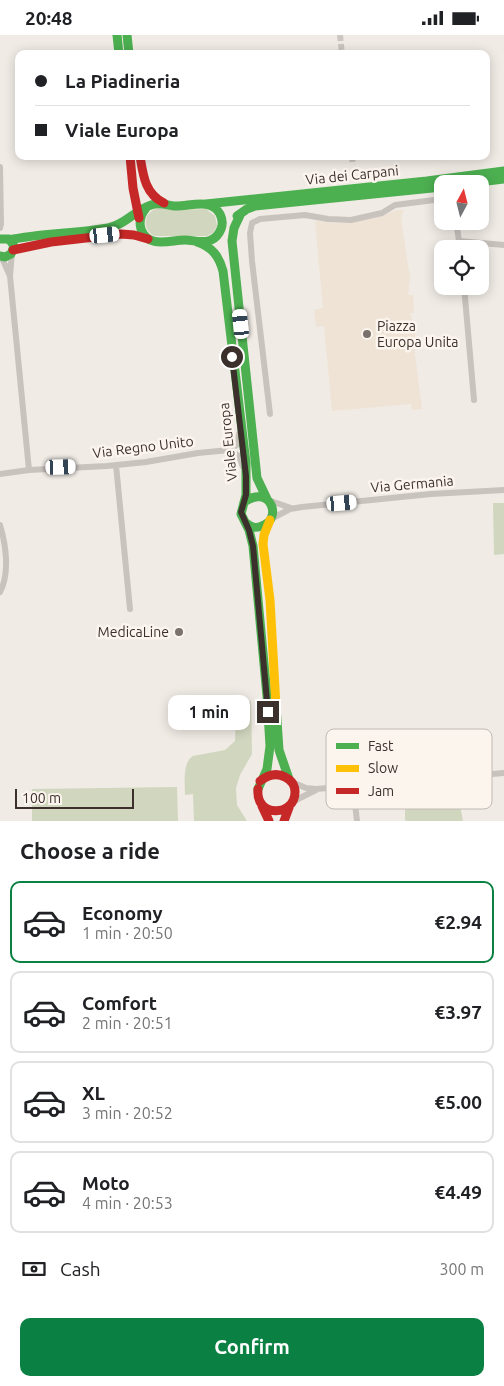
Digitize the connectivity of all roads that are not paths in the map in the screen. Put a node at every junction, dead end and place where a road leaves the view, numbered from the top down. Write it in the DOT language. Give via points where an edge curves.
graph roads {
  1 [pos="117,35"];
  2 [pos="127,35"];
  3 [pos="119,50"];
  4 [pos="129,50"];
  5 [pos="130,160"];
  6 [pos="141,160"];
  7 [pos="0,167"];
  8 [pos="504,171"];
  9 [pos="504,177"];
  10 [pos="489,180"];
  11 [pos="133,188"];
  12 [pos="434,188"];
  13 [pos="434,200"];
  14 [pos="203,204"];
  15 [pos="169,205"];
  16 [pos="241,213"];
  17 [pos="141,214"];
  18 [pos="124,223"];
  19 [pos="1,226"];
  20 [pos="223,226"];
  21 [pos="6,239"];
  22 [pos="148,239"];
  23 [pos="197,241"];
  24 [pos="232,241"];
  25 [pos="489,245"];
  26 [pos="504,245"];
  27 [pos="13,251"];
  28 [pos="0,256"];
  29 [pos="10,276"];
  30 [pos="465,295"];
  31 [pos="234,375"];
  32 [pos="474,400"];
  33 [pos="270,414"];
  34 [pos="229,450"];
  35 [pos="116,465"];
  36 [pos="29,470"];
  37 [pos="0,474"];
  38 [pos="246,485"];
  39 [pos="504,489"];
  40 [pos="267,500"];
  41 [pos="244,502"];
  42 [pos="292,508"];
  43 [pos="271,520"];
  44 [pos="246,523"];
  45 [pos="0,525"];
  46 [pos="5,569"];
  47 [pos="0,577"];
  48 [pos="0,592"];
  49 [pos="130,609"];
  50 [pos="290,780"];
  51 [pos="260,781"];
  52 [pos="326,788"];
  53 [pos="316,789"];
  54 [pos="292,803"];
  55 [pos="261,804"];
  56 [pos="269,821"];
  57 [pos="284,821"];
  1 -- 3 [label="street"];
  2 -- 4 [label="street"];
  5 -- 11 [label="street"];
  6 -- 15 [label="street" via="150,193 156,200"];
  7 -- 19 [label="street"];
  8 -- 14 [label="street, Via dei Carpani"];
  9 -- 10 [label="street"];
  11 -- 17 [label="street"];
  11 -- 18 [label="street" via="133,212"];
  12 -- 16 [label="street, Via dei Carpani" via="259,206"];
  13 -- 33 [label="street" via="395,205 382,213 351,220 304,215 260,219 252,223 252,261"];
  14 -- 15 [label="street, Via dei Carpani"];
  14 -- 20 [label="street" via="220,213"];
  15 -- 17 [label="street, Via dei Carpani" via="156,204"];
  16 -- 20 [label="street, Via dei Carpani"];
  16 -- 24 [label="street, Viale Europa"];
  17 -- 18 [label="street"];
  17 -- 22 [label="street" via="142,231"];
  18 -- 21 [label="street" via="107,228"];
  19 -- 21 [label="street"];
  20 -- 23 [label="street, Via dei Carpani" via="210,241"];
  20 -- 24 [label="street, Viale Europa"];
  21 -- 27 [label="street" via="13,244"];
  22 -- 23 [label="street" via="158,242"];
  22 -- 27 [label="street" via="121,234 51,242"];
  23 -- 31 [label="street, Viale Europa" via="211,248 221,262"];
  24 -- 40 [label="street, Viale Europa" via="258,478"];
  25 -- 26 [label="street"];
  27 -- 28 [label="street" via="8,256"];
  27 -- 29 [label="street"];
  28 -- 29 [label="street"];
  29 -- 36 [label="street"];
  30 -- 32 [label="street"];
  31 -- 34 [label="street" via="240,439"];
  31 -- 38 [label="street, Viale Europa"];
  34 -- 35 [label="street, Via Regno Unito"];
  34 -- 38 [label="street" via="241,459"];
  35 -- 36 [label="street, Via Regno Unito"];
  35 -- 49 [label="street"];
  36 -- 37 [label="street, Via Regno Unito"];
  38 -- 41 [label="street, Viale Europa"];
  39 -- 42 [label="street, Via Germania"];
  40 -- 41 [label="street, Viale Europa" via="256,496"];
  40 -- 42 [label="street, Via Germania"];
  40 -- 43 [label="street, Viale Europa" via="273,509"];
  41 -- 44 [label="street, Viale Europa" via="241,512"];
  42 -- 43 [label="street, Via Germania"];
  43 -- 44 [label="street" via="257,528"];
  43 -- 50 [label="street, Viale Europa" via="263,544 270,600 279,751"];
  44 -- 51 [label="street, Viale Europa" via="253,546 268,698 270,752"];
  45 -- 46 [label="street"];
  46 -- 47 [label="street"];
  46 -- 48 [label="street"];
  50 -- 51 [label="street" via="274,774"];
  50 -- 53 [label="street" via="301,787"];
  50 -- 54 [label="street, Viale Europa" via="295,791"];
  51 -- 55 [label="street, Viale Europa" via="257,793"];
  52 -- 53 [label="street"];
  53 -- 54 [label="street"];
  54 -- 55 [label="street" via="276,811"];
  54 -- 57 [label="street, Viale Europa"];
  55 -- 56 [label="street, Viale Europa"];
}
